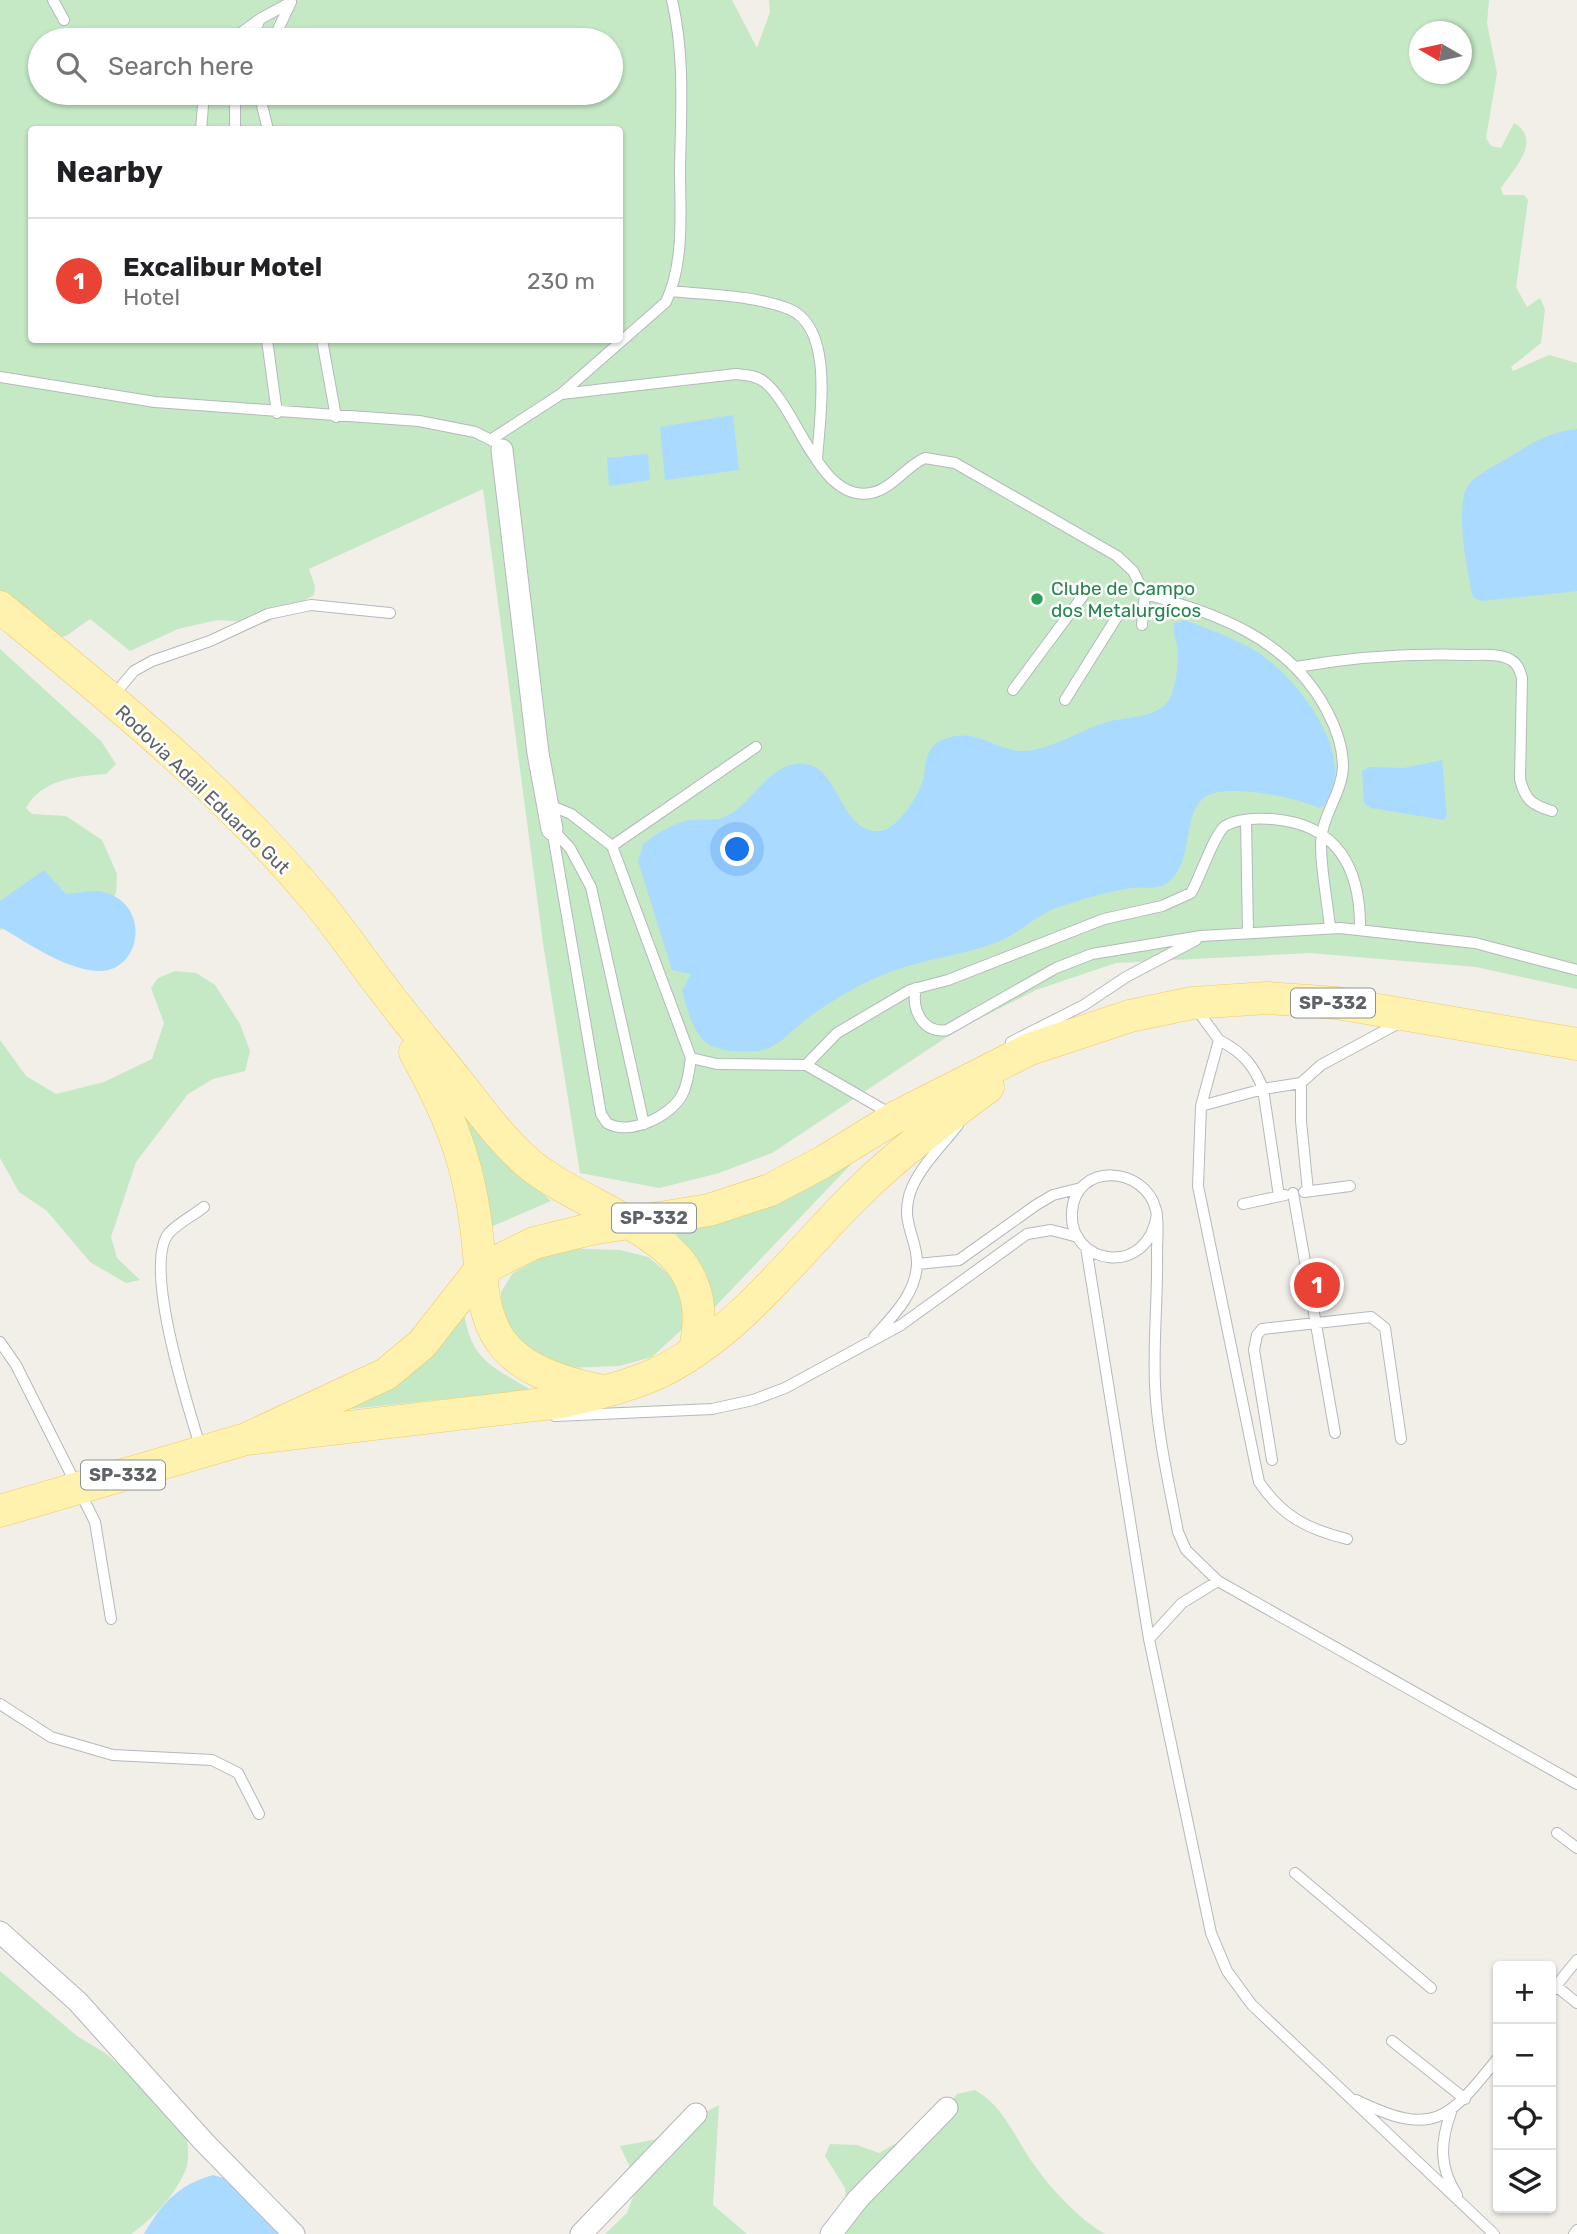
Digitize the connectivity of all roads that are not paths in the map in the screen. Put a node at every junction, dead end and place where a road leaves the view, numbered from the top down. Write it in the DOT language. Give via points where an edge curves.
graph roads {
  1 [pos="53,0"];
  2 [pos="672,0"];
  3 [pos="292,1"];
  4 [pos="260,19"];
  5 [pos="64,20"];
  6 [pos="248,28"];
  7 [pos="256,28"];
  8 [pos="279,28"];
  9 [pos="203,105"];
  10 [pos="235,105"];
  11 [pos="262,105"];
  12 [pos="201,126"];
  13 [pos="235,126"];
  14 [pos="267,126"];
  15 [pos="671,291"];
  16 [pos="623,340"];
  17 [pos="267,343"];
  18 [pos="323,343"];
  19 [pos="619,343"];
  20 [pos="0,377"];
  21 [pos="561,394"];
  22 [pos="277,413"];
  23 [pos="337,417"];
  24 [pos="497,445"];
  25 [pos="817,460"];
  26 [pos="1085,593"];
  27 [pos="1145,594"];
  28 [pos="0,607"];
  29 [pos="1120,612"];
  30 [pos="390,613"];
  31 [pos="1142,625"];
  32 [pos="1296,667"];
  33 [pos="1013,690"];
  34 [pos="109,700"];
  35 [pos="1065,700"];
  36 [pos="756,747"];
  37 [pos="547,804"];
  38 [pos="1552,811"];
  39 [pos="1246,820"];
  40 [pos="552,829"];
  41 [pos="1321,834"];
  42 [pos="612,846"];
  43 [pos="1330,928"];
  44 [pos="1360,930"];
  45 [pos="1248,933"];
  46 [pos="1201,936"];
  47 [pos="1577,970"];
  48 [pos="916,988"];
  49 [pos="384,991"];
  50 [pos="1192,1003"];
  51 [pos="1414,1015"];
  52 [pos="1090,1029"];
  53 [pos="1219,1040"];
  54 [pos="1577,1044"];
  55 [pos="1004,1046"];
  56 [pos="691,1058"];
  57 [pos="806,1065"];
  58 [pos="987,1072"];
  59 [pos="1301,1083"];
  60 [pos="951,1089"];
  61 [pos="1264,1089"];
  62 [pos="1201,1106"];
  63 [pos="896,1117"];
  64 [pos="644,1124"];
  65 [pos="1350,1186"];
  66 [pos="1081,1188"];
  67 [pos="1308,1191"];
  68 [pos="1293,1194"];
  69 [pos="1279,1196"];
  70 [pos="1243,1204"];
  71 [pos="204,1207"];
  72 [pos="1157,1214"];
  73 [pos="625,1223"];
  74 [pos="1078,1237"];
  75 [pos="1086,1247"];
  76 [pos="917,1264"];
  77 [pos="480,1270"];
  78 [pos="1317,1324"];
  79 [pos="0,1342"];
  80 [pos="867,1345"];
  81 [pos="695,1349"];
  82 [pos="607,1392"];
  83 [pos="468,1413"];
  84 [pos="1335,1433"];
  85 [pos="246,1439"];
  86 [pos="1401,1439"];
  87 [pos="202,1452"];
  88 [pos="1272,1460"];
  89 [pos="79,1488"];
  90 [pos="0,1511"];
  91 [pos="1347,1539"];
  92 [pos="1219,1581"];
  93 [pos="111,1619"];
  94 [pos="1149,1639"];
  95 [pos="0,1704"];
  96 [pos="1577,1784"];
  97 [pos="259,1814"];
  98 [pos="1557,1833"];
  99 [pos="1577,1848"];
  100 [pos="1295,1873"];
  101 [pos="0,1932"];
  102 [pos="1577,1960"];
  103 [pos="1556,1985"];
  104 [pos="1431,1988"];
  105 [pos="1556,1991"];
  106 [pos="1577,2003"];
  107 [pos="1392,2040"];
  108 [pos="1493,2064"];
  109 [pos="1347,2096"];
  110 [pos="1465,2099"];
  111 [pos="947,2108"];
  112 [pos="1451,2112"];
  113 [pos="696,2115"];
  114 [pos="1468,2212"];
  115 [pos="294,2234"];
  116 [pos="581,2234"];
  117 [pos="831,2234"];
  118 [pos="1494,2234"];
  1 -- 5 [label="lane"];
  2 -- 15 [label="lane" via="682,74 679,242"];
  3 -- 4 [label="lane"];
  3 -- 8 [label="lane"];
  4 -- 6 [label="lane"];
  4 -- 7 [label="lane"];
  9 -- 12 [label="lane"];
  10 -- 13 [label="lane"];
  11 -- 14 [label="lane"];
  15 -- 16 [label="lane" via="666,302"];
  15 -- 25 [label="lane" via="791,310 808,327 818,344 822,372"];
  17 -- 22 [label="lane"];
  18 -- 23 [label="lane"];
  19 -- 21 [label="lane"];
  20 -- 22 [label="lane" via="155,402"];
  21 -- 24 [label="lane"];
  21 -- 25 [label="lane" via="736,374 756,377 772,390"];
  22 -- 23 [label="lane"];
  23 -- 24 [label="lane" via="419,421 463,429"];
  24 -- 37 [label="street"];
  25 -- 27 [label="lane" via="837,484 857,493 879,491 925,458 955,463 1117,556 1133,571"];
  26 -- 33 [label="lane"];
  27 -- 31 [label="lane"];
  27 -- 32 [label="lane" via="1239,626"];
  28 -- 34 [label="main road, Rodovia Adail Eduardo Gut"];
  29 -- 35 [label="lane"];
  30 -- 34 [label="lane" via="311,605 268,614 152,661 134,671"];
  32 -- 38 [label="lane" via="1408,653 1511,660 1522,678 1522,789 1534,806"];
  32 -- 41 [label="lane" via="1319,696 1340,745 1341,782"];
  34 -- 49 [label="main road, Rodovia Adail Eduardo Gut" via="260,837 312,894"];
  36 -- 42 [label="lane"];
  37 -- 40 [label="street"];
  37 -- 42 [label="lane" via="571,814"];
  39 -- 41 [label="lane" via="1280,820"];
  39 -- 45 [label="lane"];
  39 -- 48 [label="lane" via="1222,828 1191,893 1162,906 1104,919 948,980"];
  40 -- 64 [label="lane" via="570,848 591,887"];
  40 -- 64 [label="lane" via="601,1114 614,1127"];
  41 -- 43 [label="lane"];
  41 -- 44 [label="lane" via="1336,845 1355,877"];
  42 -- 56 [label="lane"];
  43 -- 44 [label="lane"];
  43 -- 45 [label="lane"];
  44 -- 47 [label="lane" via="1475,943"];
  45 -- 46 [label="lane"];
  46 -- 48 [label="lane" via="1092,954 1056,968 938,1032 928,1029 919,1016"];
  46 -- 55 [label="lane"];
  48 -- 57 [label="lane" via="837,1033"];
  49 -- 73 [label="main road, Rodovia Adail Eduardo Gut" via="527,1162"];
  49 -- 77 [label="main road, Rodovia Adail Eduardo Gut" via="459,1144 470,1188"];
  50 -- 51 [label="main road, SP-332" via="1267,998"];
  50 -- 52 [label="main road, SP-332"];
  50 -- 53 [label="lane"];
  51 -- 54 [label="main road, SP-332"];
  51 -- 59 [label="lane" via="1321,1065"];
  52 -- 58 [label="main road, SP-332"];
  52 -- 60 [label="main road, SP-332" via="1030,1049"];
  53 -- 61 [label="lane" via="1241,1053"];
  53 -- 62 [label="lane"];
  56 -- 57 [label="lane" via="717,1064"];
  56 -- 64 [label="lane" via="681,1098"];
  57 -- 63 [label="lane"];
  58 -- 60 [label="lane"];
  58 -- 76 [label="lane" via="908,1199 909,1233"];
  58 -- 81 [label="main road, SP-332" via="934,1127 856,1195 753,1304"];
  59 -- 61 [label="lane"];
  59 -- 67 [label="lane"];
  60 -- 63 [label="main road, SP-332"];
  61 -- 62 [label="lane"];
  61 -- 69 [label="lane"];
  62 -- 91 [label="lane" via="1198,1186 1259,1482 1273,1504 1314,1531"];
  63 -- 73 [label="main road, SP-332" via="770,1190 709,1210"];
  65 -- 67 [label="lane"];
  66 -- 72 [label="lane" via="1102,1175 1127,1176 1147,1191"];
  66 -- 74 [label="lane" via="1072,1212"];
  66 -- 76 [label="lane" via="1036,1205 959,1260"];
  67 -- 68 [label="lane"];
  68 -- 69 [label="lane"];
  68 -- 78 [label="lane"];
  69 -- 70 [label="lane"];
  71 -- 87 [label="lane" via="168,1234 161,1259 163,1300 177,1367"];
  72 -- 75 [label="lane" via="1146,1244 1133,1254 1101,1256"];
  72 -- 92 [label="lane" via="1154,1383 1173,1508 1186,1550"];
  73 -- 77 [label="main road, SP-332" via="561,1234"];
  73 -- 81 [label="main road" via="656,1240 684,1267 698,1303"];
  74 -- 75 [label="lane"];
  74 -- 80 [label="lane" via="1051,1230 1027,1234 930,1307"];
  75 -- 94 [label="lane"];
  76 -- 80 [label="lane" via="904,1302"];
  77 -- 82 [label="main road" via="487,1317 506,1348 544,1373"];
  77 -- 85 [label="main road, SP-332" via="404,1362 332,1401"];
  78 -- 84 [label="lane"];
  78 -- 86 [label="lane" via="1371,1317 1385,1328"];
  78 -- 88 [label="lane" via="1262,1329 1257,1335 1254,1350"];
  79 -- 89 [label="lane"];
  80 -- 83 [label="lane" via="785,1388 712,1409 582,1417"];
  81 -- 82 [label="main road, SP-332" via="661,1371"];
  82 -- 83 [label="main road, SP-332"];
  83 -- 85 [label="main road, SP-332"];
  85 -- 87 [label="main road, SP-332"];
  87 -- 89 [label="main road, SP-332"];
  89 -- 90 [label="main road, SP-332"];
  89 -- 93 [label="lane" via="100,1539"];
  92 -- 94 [label="lane" via="1182,1603"];
  92 -- 96 [label="lane"];
  94 -- 109 [label="lane" via="1210,1933 1227,1971 1252,2005"];
  95 -- 97 [label="lane" via="51,1737 113,1755 212,1759 238,1773"];
  98 -- 99 [label="lane"];
  100 -- 104 [label="lane"];
  101 -- 115 [label="street" via="78,2002"];
  102 -- 103 [label="lane"];
  105 -- 106 [label="lane"];
  107 -- 110 [label="lane"];
  108 -- 110 [label="lane"];
  109 -- 112 [label="lane" via="1402,2120"];
  109 -- 114 [label="lane"];
  110 -- 112 [label="lane"];
  111 -- 117 [label="street" via="858,2199"];
  112 -- 114 [label="lane" via="1443,2134 1444,2173"];
  113 -- 116 [label="street"];
  114 -- 118 [label="lane"];
}
